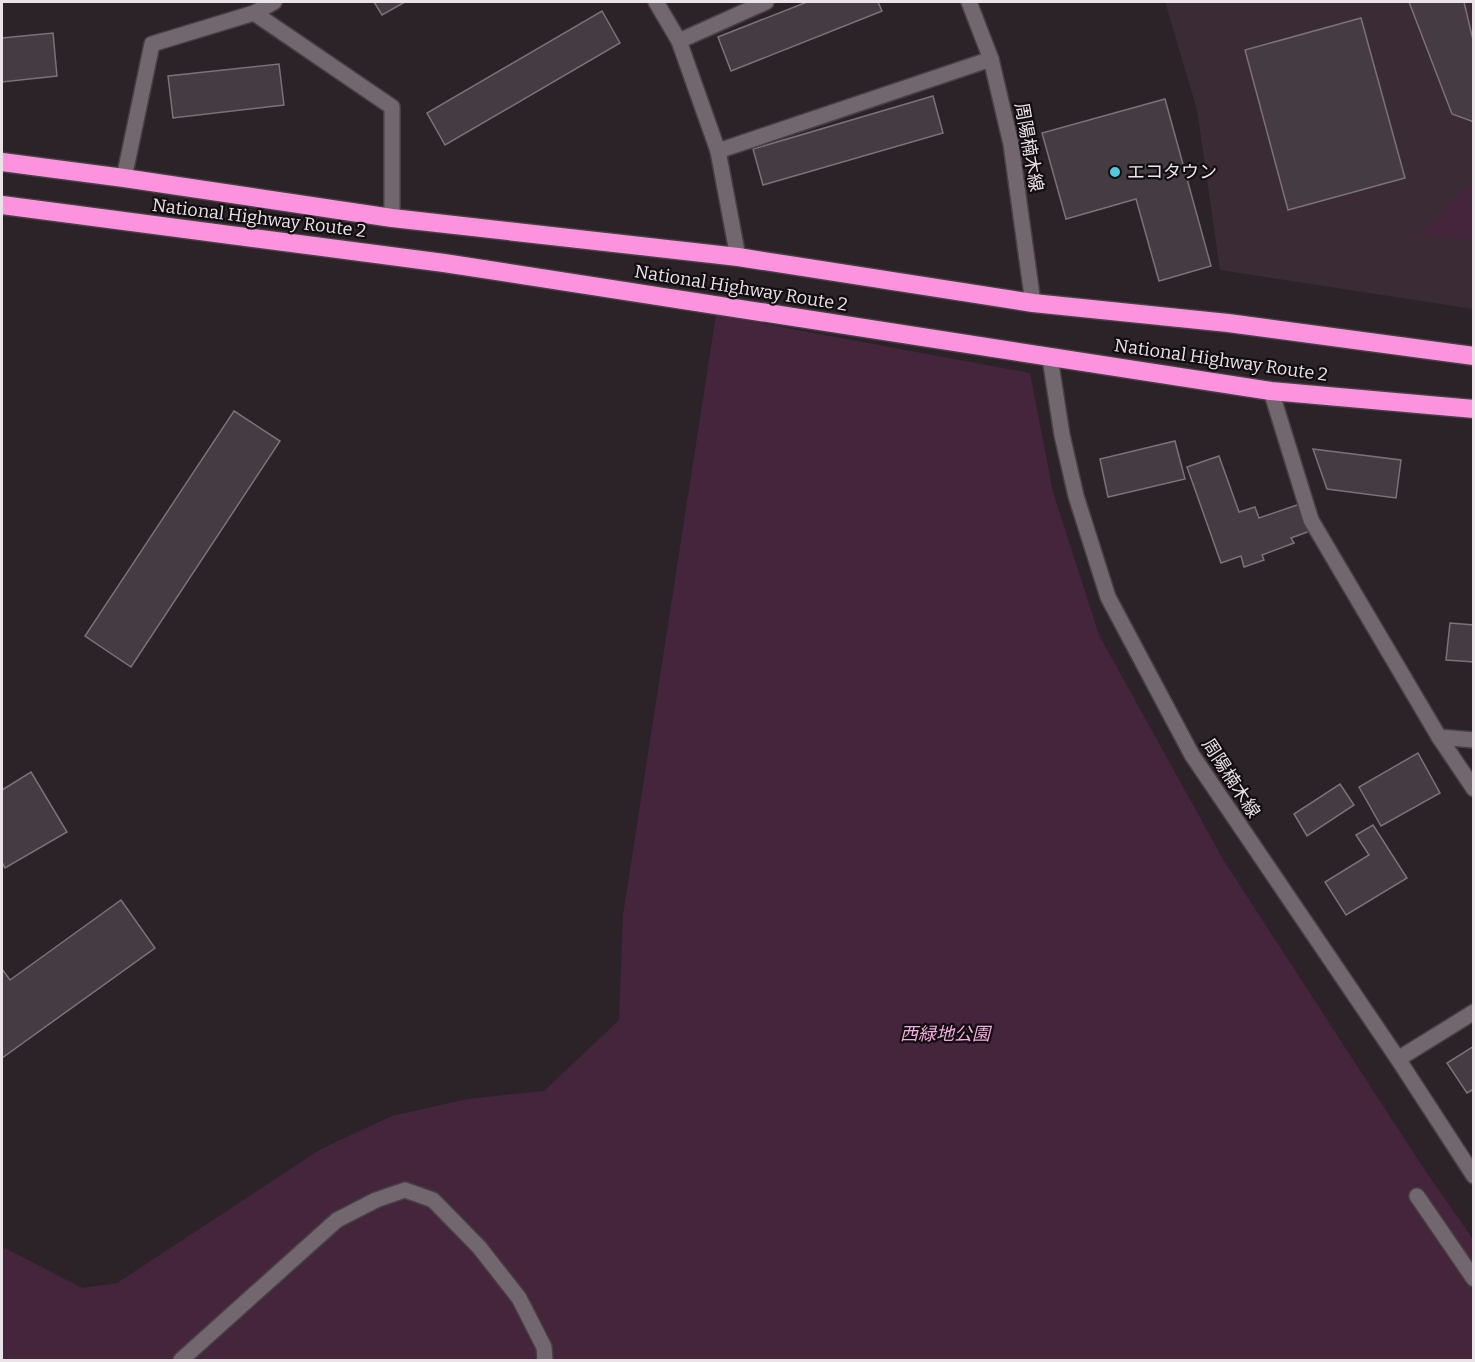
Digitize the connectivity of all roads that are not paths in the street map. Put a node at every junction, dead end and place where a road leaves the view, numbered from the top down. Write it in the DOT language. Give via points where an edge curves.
graph roads {
  1 [pos="274,2"];
  2 [pos="656,2"];
  3 [pos="766,2"];
  4 [pos="969,2"];
  5 [pos="254,14"];
  6 [pos="679,41"];
  7 [pos="990,59"];
  8 [pos="718,151"];
  9 [pos="2,162"];
  10 [pos="124,178"];
  11 [pos="2,206"];
  12 [pos="392,218"];
  13 [pos="738,257"];
  14 [pos="1033,303"];
  15 [pos="1473,356"];
  16 [pos="1050,358"];
  17 [pos="1271,391"];
  18 [pos="1473,410"];
  19 [pos="1439,736"];
  20 [pos="1473,741"];
  21 [pos="1473,789"];
  22 [pos="1473,1012"];
  23 [pos="1398,1059"];
  24 [pos="1473,1176"];
  25 [pos="1417,1196"];
  26 [pos="1473,1279"];
  27 [pos="181,1360"];
  28 [pos="544,1360"];
  1 -- 5 [label="street"];
  2 -- 6 [label="street"];
  3 -- 6 [label="street"];
  4 -- 7 [label="street, 周陽楠木線"];
  5 -- 10 [label="street" via="152,44"];
  5 -- 12 [label="street" via="392,107"];
  6 -- 8 [label="street"];
  7 -- 8 [label="street"];
  7 -- 14 [label="street, 周陽楠木線" via="1011,144"];
  8 -- 13 [label="street"];
  9 -- 10 [label="highway, National Highway Route 2"];
  10 -- 12 [label="highway, National Highway Route 2"];
  11 -- 16 [label="highway, National Highway Route 2" via="444,263"];
  12 -- 13 [label="highway, National Highway Route 2"];
  13 -- 14 [label="highway, National Highway Route 2"];
  14 -- 15 [label="highway, National Highway Route 2" via="1228,323"];
  16 -- 17 [label="highway, National Highway Route 2"];
  16 -- 23 [label="street, 周陽楠木線" via="1076,496 1108,597 1192,755"];
  17 -- 18 [label="highway, National Highway Route 2"];
  17 -- 19 [label="street" via="1311,520"];
  19 -- 20 [label="street"];
  19 -- 21 [label="street"];
  22 -- 23 [label="street"];
  23 -- 24 [label="street, 周陽楠木線"];
  25 -- 26 [label="street"];
  27 -- 28 [label="street" via="337,1220 405,1190 433,1200 479,1247 519,1298 544,1347"];
}
